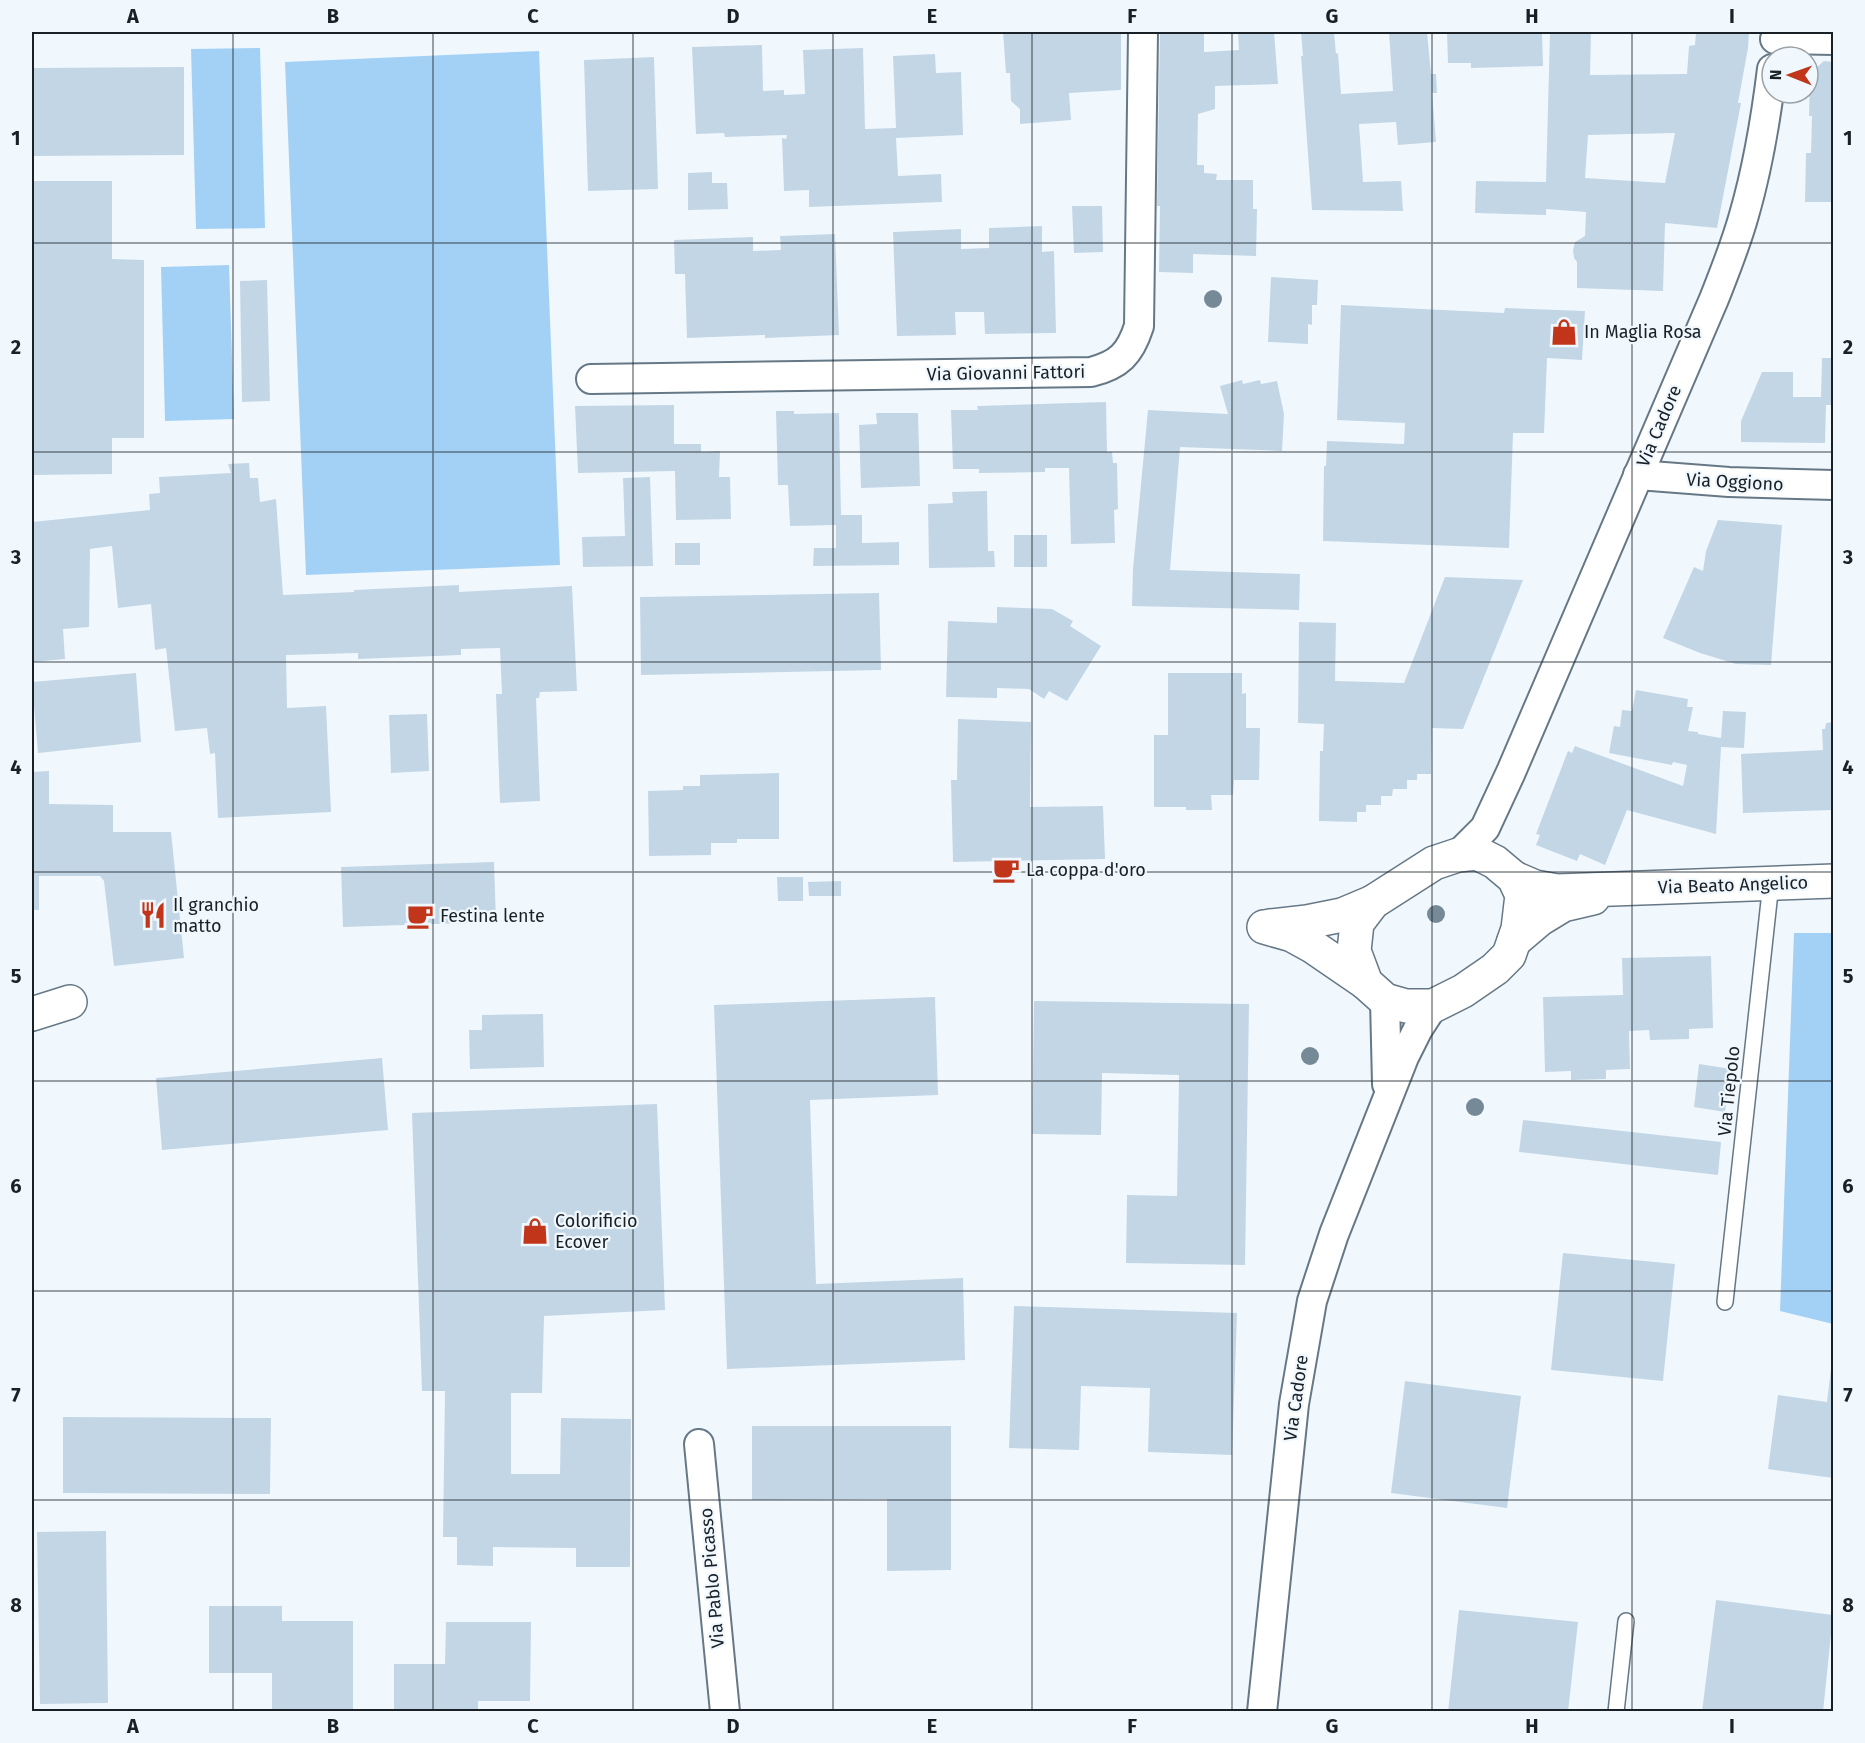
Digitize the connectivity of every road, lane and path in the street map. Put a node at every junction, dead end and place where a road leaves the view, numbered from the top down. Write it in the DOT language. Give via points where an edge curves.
graph roads {
  1 [pos="1143,32"];
  2 [pos="1833,40"];
  3 [pos="1775,42"];
  4 [pos="1766,105"];
  5 [pos="591,379"];
  6 [pos="1638,475"];
  7 [pos="1833,485"];
  8 [pos="1511,772"];
  9 [pos="1458,855"];
  10 [pos="1508,873"];
  11 [pos="1833,881"];
  12 [pos="1771,883"];
  13 [pos="1632,888"];
  14 [pos="1373,902"];
  15 [pos="1514,941"];
  16 [pos="32,991"];
  17 [pos="1375,992"];
  18 [pos="1433,1006"];
  19 [pos="32,1014"];
  20 [pos="1387,1098"];
  21 [pos="1725,1302"];
  22 [pos="699,1444"];
  23 [pos="1626,1622"];
  24 [pos="725,1712"];
  25 [pos="1262,1712"];
  26 [pos="1616,1712"];
  1 -- 5 [label="street, Via Giovanni Fattori" via="1140,327 1134,344 1109,368 1091,372"];
  2 -- 3 [label="street"];
  4 -- 6 [label="street, Via Cadore" via="1758,159 1739,232"];
  6 -- 7 [label="street, Via Oggiono"];
  6 -- 8 [label="street, Via Cadore"];
  8 -- 9 [label="street, Via Cadore" via="1485,828"];
  8 -- 10 [label="street, Via Cadore" via="1500,821"];
  9 -- 10 [label="street" via="1477,853"];
  9 -- 14 [label="street" via="1434,863"];
  10 -- 13 [label="street, Via Beato Angelico" via="1535,887 1557,891"];
  10 -- 15 [label="street" via="1522,895"];
  11 -- 12 [label="street, Via Beato Angelico"];
  12 -- 13 [label="street, Via Beato Angelico"];
  12 -- 21 [label="lane, Via Tiepolo"];
  13 -- 15 [label="street, Via Beato Angelico" via="1563,905"];
  14 -- 17 [label="street" via="1357,923 1354,951"];
  14 -- 17 [label="street" via="1342,915 1264,927 1312,946"];
  15 -- 18 [label="street" via="1509,955 1495,969"];
  16 -- 19 [label="street" via="70,1002"];
  17 -- 18 [label="street" via="1406,1006"];
  17 -- 20 [label="street, Via Cadore"];
  18 -- 20 [label="street, Via Cadore" via="1404,1057"];
  20 -- 25 [label="street, Via Cadore" via="1334,1234 1310,1312 1294,1404"];
  22 -- 24 [label="street, Via Pablo Picasso"];
  23 -- 26 [label="lane"];
}
